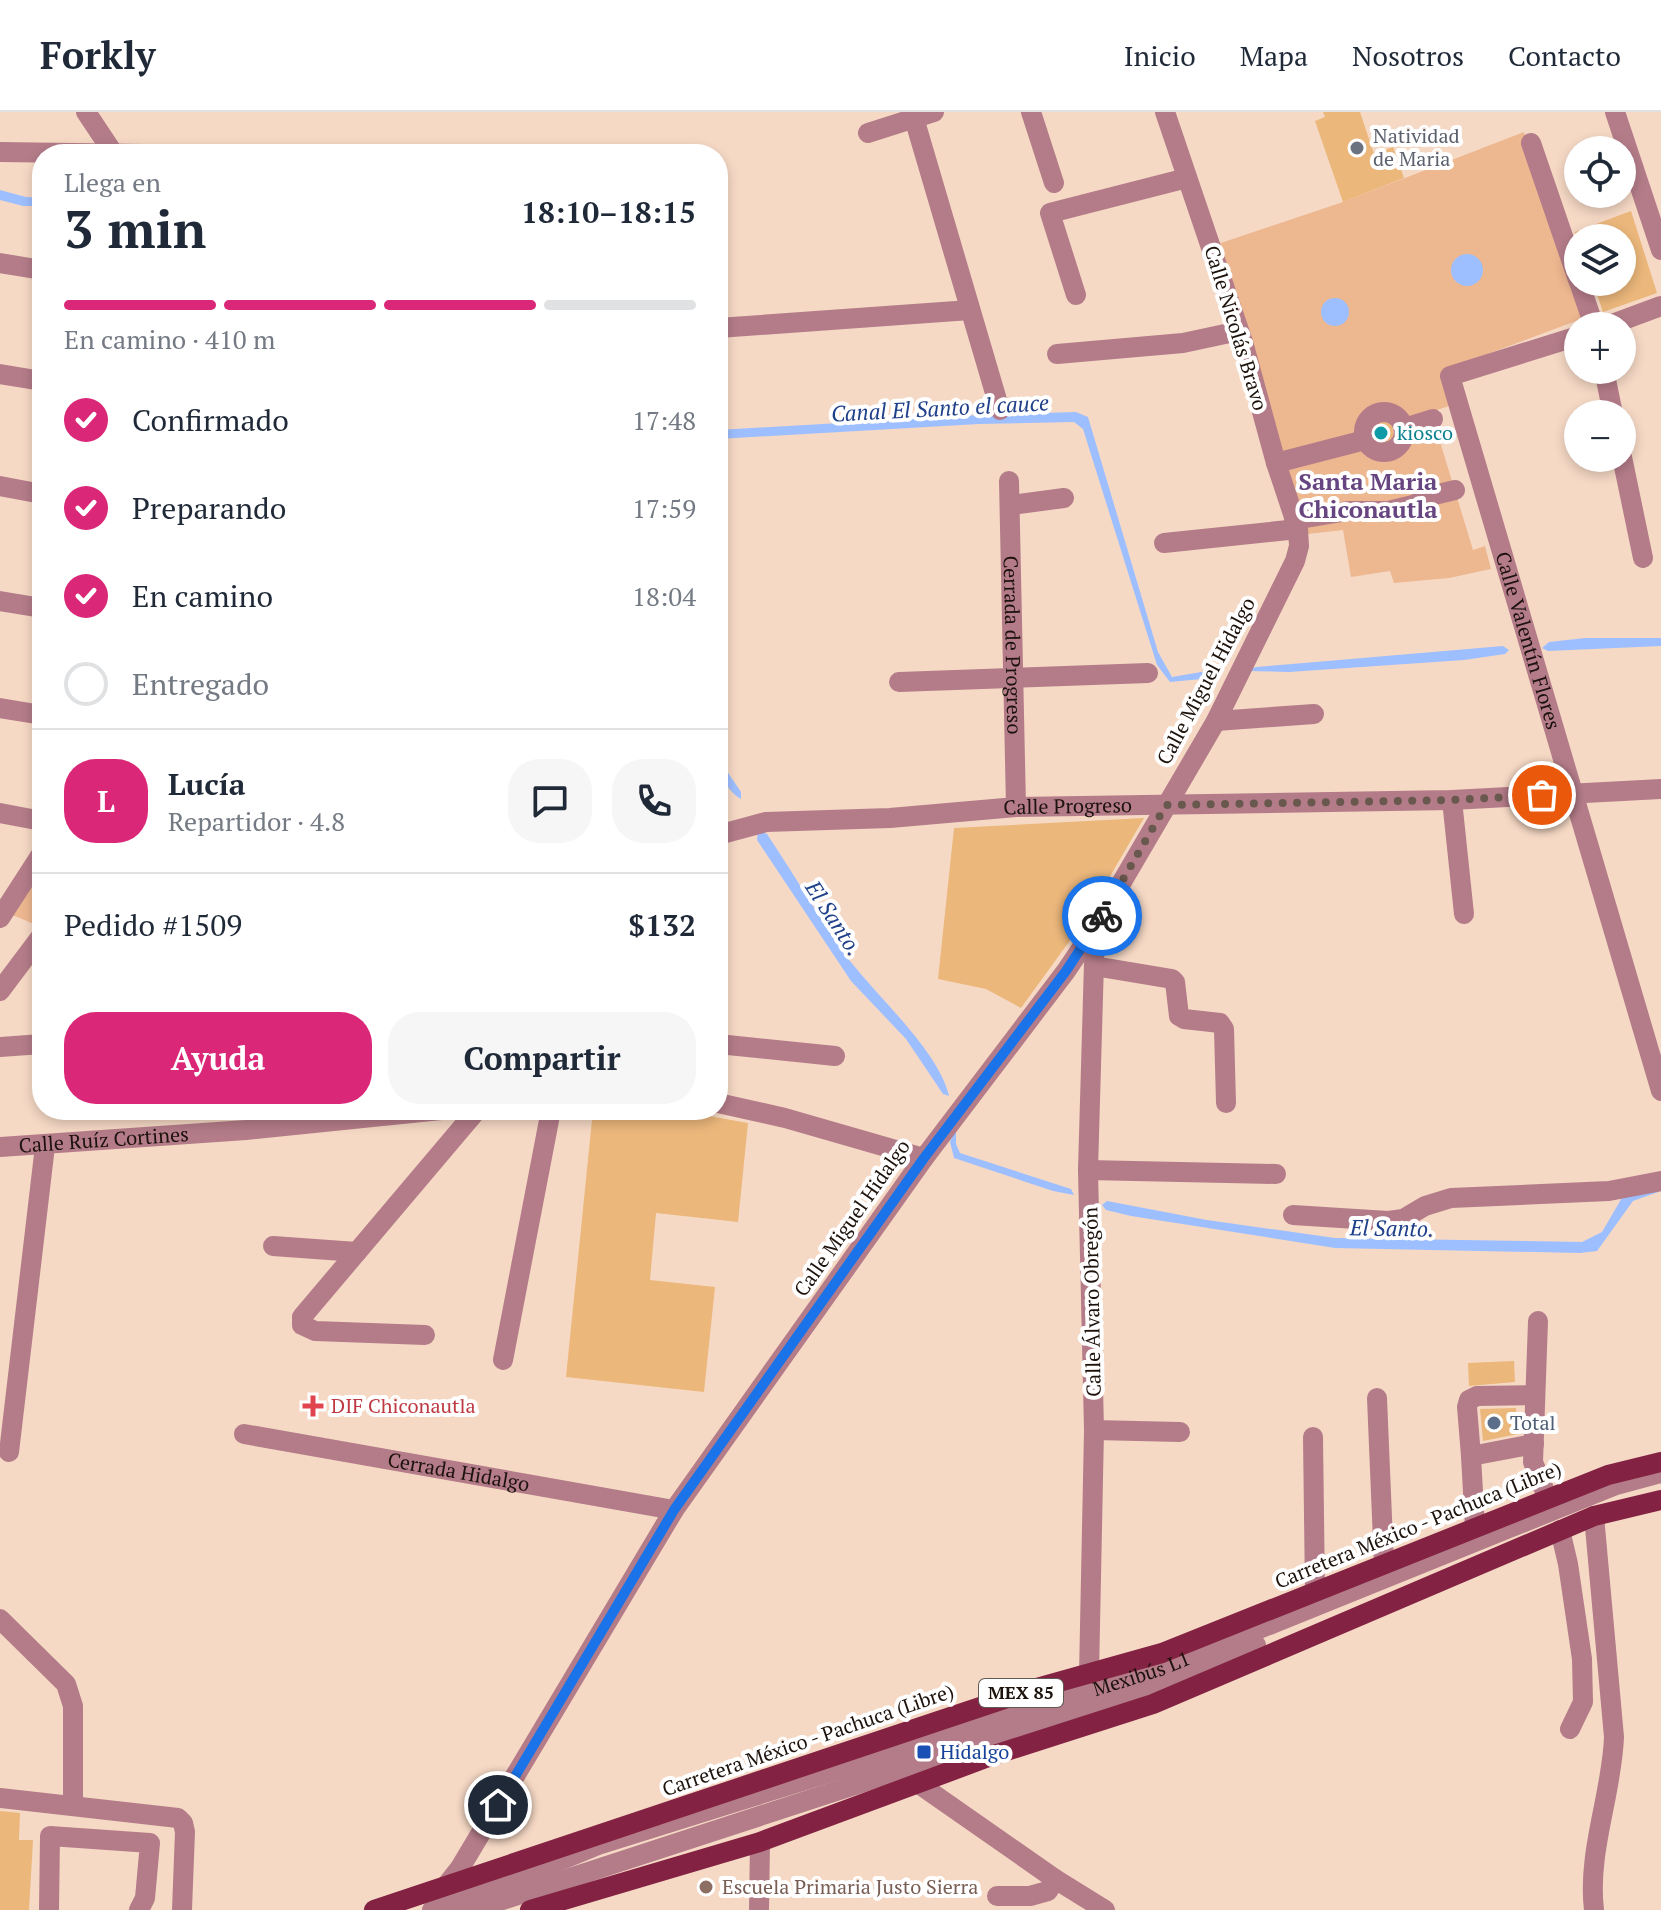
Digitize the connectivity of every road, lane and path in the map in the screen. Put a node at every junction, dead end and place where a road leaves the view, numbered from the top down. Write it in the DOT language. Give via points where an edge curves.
graph roads {
  1 [pos="86,112"];
  2 [pos="1031,112"];
  3 [pos="1165,112"];
  4 [pos="1615,112"];
  5 [pos="924,115"];
  6 [pos="868,133"];
  7 [pos="1531,143"];
  8 [pos="108,144"];
  9 [pos="0,152"];
  10 [pos="32,152"];
  11 [pos="1187,178"];
  12 [pos="1054,183"];
  13 [pos="1564,240"];
  14 [pos="1661,250"];
  15 [pos="0,263"];
  16 [pos="32,268"];
  17 [pos="1076,295"];
  18 [pos="1661,306"];
  19 [pos="970,310"];
  20 [pos="1636,315"];
  21 [pos="728,327"];
  22 [pos="1239,331"];
  23 [pos="1564,340"];
  24 [pos="1057,354"];
  25 [pos="0,374"];
  26 [pos="32,379"];
  27 [pos="1000,410"];
  28 [pos="1433,419"];
  29 [pos="1404,428"];
  30 [pos="1365,440"];
  31 [pos="1276,463"];
  32 [pos="1625,472"];
  33 [pos="1009,481"];
  34 [pos="0,486"];
  35 [pos="1455,490"];
  36 [pos="32,492"];
  37 [pos="1064,498"];
  38 [pos="1011,505"];
  39 [pos="1297,531"];
  40 [pos="1164,543"];
  41 [pos="1643,558"];
  42 [pos="0,601"];
  43 [pos="32,606"];
  44 [pos="1148,673"];
  45 [pos="1014,680"];
  46 [pos="899,682"];
  47 [pos="0,708"];
  48 [pos="32,713"];
  49 [pos="1314,714"];
  50 [pos="1216,721"];
  51 [pos="1661,789"];
  52 [pos="1572,794"];
  53 [pos="1452,800"];
  54 [pos="1166,805"];
  55 [pos="1016,807"];
  56 [pos="0,813"];
  57 [pos="32,819"];
  58 [pos="728,832"];
  59 [pos="32,868"];
  60 [pos="1464,914"];
  61 [pos="0,918"];
  62 [pos="1095,928"];
  63 [pos="32,949"];
  64 [pos="1094,966"];
  65 [pos="0,991"];
  66 [pos="32,1045"];
  67 [pos="728,1045"];
  68 [pos="0,1047"];
  69 [pos="835,1056"];
  70 [pos="1661,1091"];
  71 [pos="1226,1103"];
  72 [pos="728,1105"];
  73 [pos="330,1120"];
  74 [pos="469,1120"];
  75 [pos="549,1120"];
  76 [pos="45,1146"];
  77 [pos="0,1147"];
  78 [pos="924,1158"];
  79 [pos="1088,1170"];
  80 [pos="1276,1174"];
  81 [pos="1661,1181"];
  82 [pos="1293,1215"];
  83 [pos="273,1246"];
  84 [pos="357,1252"];
  85 [pos="1538,1321"];
  86 [pos="425,1335"];
  87 [pos="503,1360"];
  88 [pos="1535,1395"];
  89 [pos="1377,1398"];
  90 [pos="1094,1430"];
  91 [pos="1180,1432"];
  92 [pos="244,1434"];
  93 [pos="1313,1437"];
  94 [pos="1534,1444"];
  95 [pos="9,1452"];
  96 [pos="1471,1456"];
  97 [pos="1661,1462"];
  98 [pos="1661,1473"];
  99 [pos="1661,1482"];
  100 [pos="1548,1499"];
  101 [pos="1661,1500"];
  102 [pos="674,1510"];
  103 [pos="1594,1516"];
  104 [pos="1475,1528"];
  105 [pos="1560,1530"];
  106 [pos="1384,1565"];
  107 [pos="1315,1593"];
  108 [pos="0,1619"];
  109 [pos="1089,1675"];
  110 [pos="1570,1729"];
  111 [pos="919,1784"];
  112 [pos="0,1798"];
  113 [pos="73,1806"];
  114 [pos="760,1842"];
  115 [pos="1055,1879"];
  116 [pos="445,1887"];
  117 [pos="997,1896"];
  118 [pos="49,1910"];
  119 [pos="139,1910"];
  120 [pos="182,1910"];
  121 [pos="374,1910"];
  122 [pos="429,1910"];
  123 [pos="471,1910"];
  124 [pos="530,1910"];
  125 [pos="759,1910"];
  126 [pos="1105,1910"];
  127 [pos="1594,1910"];
  1 -- 8 [label="street"];
  2 -- 12 [label="street"];
  3 -- 11 [label="street, Calle Nicolás Bravo"];
  4 -- 14 [label="street"];
  5 -- 6 [label="street"];
  5 -- 19 [label="street"];
  7 -- 13 [label="street"];
  9 -- 10 [label="street"];
  11 -- 17 [label="street" via="1050,213"];
  11 -- 22 [label="street, Calle Nicolás Bravo"];
  15 -- 16 [label="street"];
  18 -- 20 [label="street"];
  19 -- 21 [label="street"];
  19 -- 27 [label="street"];
  22 -- 24 [label="street" via="1183,343"];
  22 -- 31 [label="street, Calle Nicolás Bravo"];
  23 -- 52 [label="street, Calle Valentín Flores" via="1450,376"];
  25 -- 26 [label="street"];
  28 -- 29 [label="street"];
  29 -- 30 [label="street" via="1400,445 1388,452 1374,450"];
  29 -- 30 [label="street" via="1395,415 1376,413 1366,421"];
  30 -- 31 [label="street"];
  31 -- 39 [label="street, Calle Nicolás Bravo"];
  32 -- 41 [label="street"];
  33 -- 38 [label="street, Cerrada de Progreso"];
  34 -- 36 [label="street"];
  35 -- 39 [label="street" via="1388,511 1348,511"];
  37 -- 38 [label="street"];
  38 -- 45 [label="street, Cerrada de Progreso"];
  39 -- 40 [label="street"];
  39 -- 50 [label="street, Calle Miguel Hidalgo" via="1295,561"];
  42 -- 43 [label="street"];
  44 -- 45 [label="street"];
  45 -- 46 [label="street"];
  45 -- 55 [label="street, Cerrada de Progreso"];
  47 -- 48 [label="street"];
  49 -- 50 [label="street"];
  50 -- 54 [label="street, Calle Miguel Hidalgo"];
  51 -- 52 [label="street, Calle Progreso"];
  52 -- 53 [label="street, Calle Progreso"];
  52 -- 70 [label="street, Calle Valentín Flores"];
  53 -- 54 [label="street, Calle Progreso"];
  53 -- 60 [label="street"];
  54 -- 55 [label="street, Calle Progreso"];
  54 -- 62 [label="street, Calle Miguel Hidalgo"];
  55 -- 58 [label="street, Calle Progreso" via="766,822"];
  56 -- 57 [label="street"];
  59 -- 61 [label="street"];
  62 -- 64 [label="street, Calle Álvaro Obregón"];
  62 -- 78 [label="street, Calle Miguel Hidalgo"];
  63 -- 65 [label="street"];
  64 -- 71 [label="street" via="1172,979 1179,1016 1220,1023"];
  64 -- 79 [label="street, Calle Álvaro Obregón"];
  66 -- 68 [label="street"];
  67 -- 69 [label="street"];
  72 -- 78 [label="street"];
  73 -- 76 [label="street, Calle Ruíz Cortines"];
  74 -- 84 [label="street"];
  75 -- 87 [label="street"];
  76 -- 77 [label="street, Calle Ruíz Cortines"];
  76 -- 95 [label="street"];
  78 -- 102 [label="street, Calle Miguel Hidalgo"];
  79 -- 80 [label="street"];
  79 -- 90 [label="street, Calle Álvaro Obregón"];
  81 -- 82 [label="street" via="1609,1191 1451,1198 1388,1221"];
  83 -- 84 [label="street"];
  84 -- 86 [label="street" via="302,1317 302,1325 315,1331"];
  85 -- 88 [label="street"];
  88 -- 94 [label="street"];
  88 -- 96 [label="street" via="1469,1400"];
  89 -- 106 [label="street"];
  90 -- 91 [label="street"];
  90 -- 109 [label="street, Calle Álvaro Obregón"];
  92 -- 102 [label="street, Cerrada Hidalgo"];
  93 -- 107 [label="street"];
  94 -- 96 [label="street"];
  94 -- 100 [label="street" via="1533,1462"];
  96 -- 104 [label="street"];
  97 -- 100 [label="main road, Carretera México - Pachuca (Libre) / MEX 85" via="1608,1475"];
  98 -- 122 [label="street, Mexibús L1" via="1616,1485 1160,1669 612,1841"];
  99 -- 123 [label="street, Mexibús L1" via="1622,1491 1158,1686"];
  100 -- 104 [label="main road, Carretera México - Pachuca (Libre) / MEX 85"];
  101 -- 103 [label="main road, MEX 85"];
  102 -- 116 [label="street, Calle Miguel Hidalgo"];
  103 -- 105 [label="main road, MEX 85"];
  103 -- 127 [label="street" via="1614,1737 1597,1845"];
  104 -- 106 [label="main road, Carretera México - Pachuca (Libre) / MEX 85"];
  105 -- 110 [label="street" via="1582,1659 1583,1702"];
  105 -- 111 [label="main road, MEX 85" via="1153,1704"];
  106 -- 107 [label="main road, Carretera México - Pachuca (Libre) / MEX 85"];
  107 -- 109 [label="main road, Carretera México - Pachuca (Libre) / MEX 85" via="1162,1653"];
  108 -- 113 [label="street" via="66,1684 73,1706"];
  109 -- 116 [label="main road, Carretera México - Pachuca (Libre) / MEX 85"];
  111 -- 114 [label="main road, MEX 85"];
  111 -- 115 [label="street"];
  112 -- 113 [label="street"];
  113 -- 120 [label="street" via="178,1818 185,1832"];
  114 -- 124 [label="main road, MEX 85"];
  114 -- 125 [label="street"];
  115 -- 117 [label="street" via="1048,1891"];
  115 -- 126 [label="street"];
  116 -- 121 [label="main road, Carretera México - Pachuca (Libre) / MEX 85"];
  116 -- 122 [label="main road, Calle Miguel Hidalgo"];
  118 -- 119 [label="street" via="50,1836 150,1843"];
}
